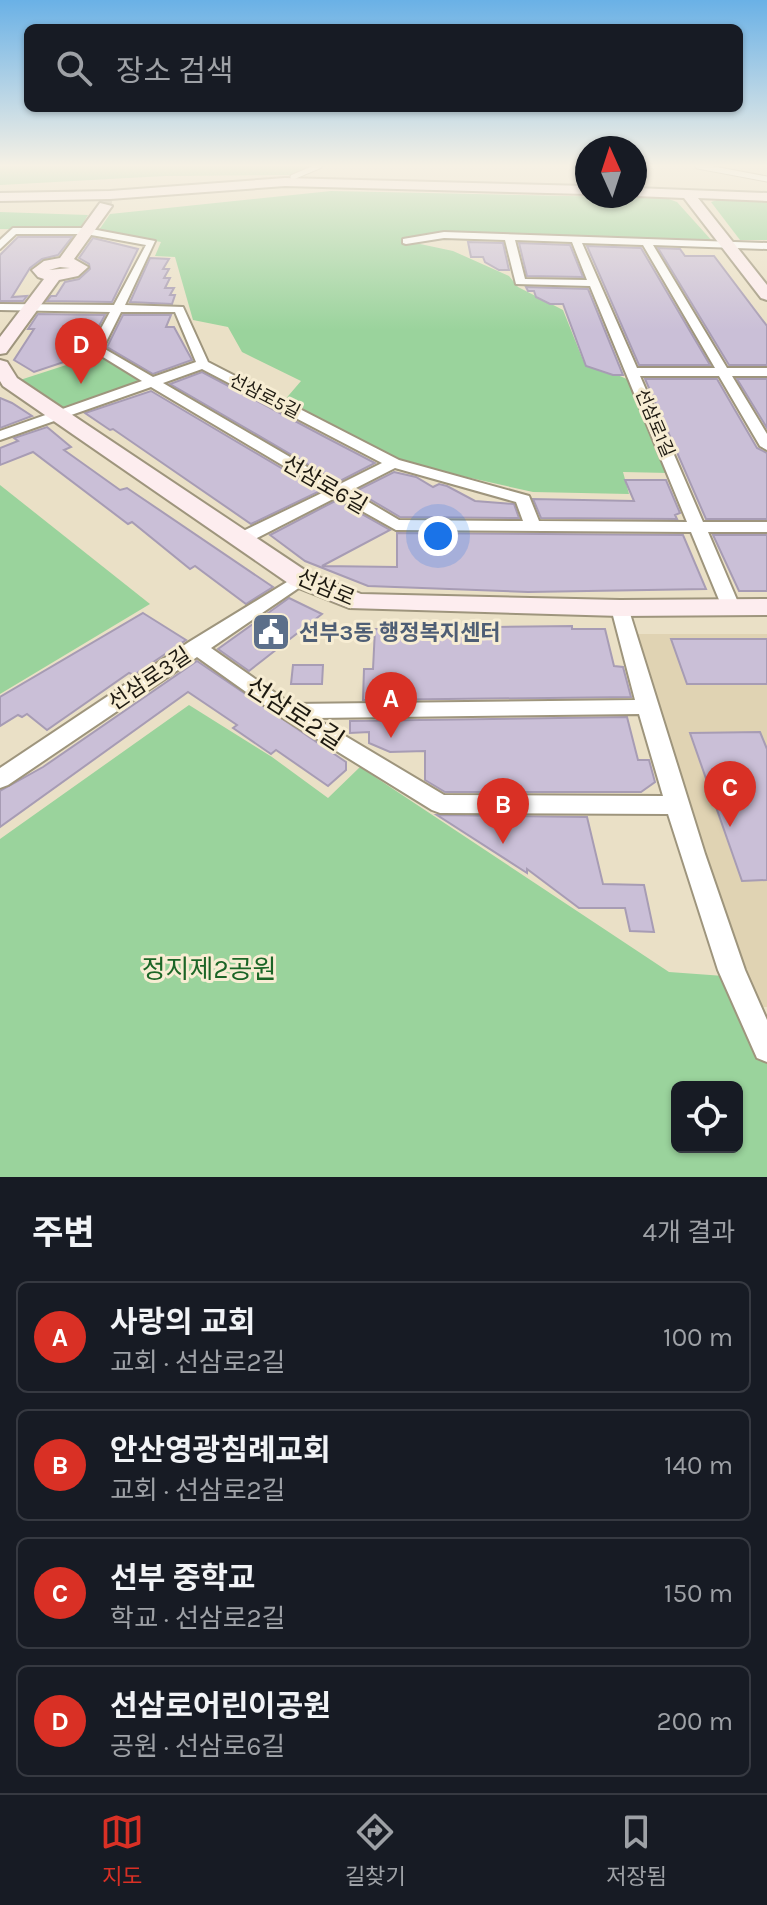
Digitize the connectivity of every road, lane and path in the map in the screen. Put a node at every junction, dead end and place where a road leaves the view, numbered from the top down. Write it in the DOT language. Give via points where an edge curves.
graph roads {
  1 [pos="94,221"];
  2 [pos="709,221"];
  3 [pos="0,231"];
  4 [pos="13,231"];
  5 [pos="86,231"];
  6 [pos="509,237"];
  7 [pos="576,240"];
  8 [pos="406,241"];
  9 [pos="647,243"];
  10 [pos="0,246"];
  11 [pos="728,246"];
  12 [pos="767,246"];
  13 [pos="595,283"];
  14 [pos="767,295"];
  15 [pos="0,307"];
  16 [pos="29,307"];
  17 [pos="116,308"];
  18 [pos="0,349"];
  19 [pos="203,364"];
  20 [pos="0,366"];
  21 [pos="634,372"];
  22 [pos="723,372"];
  23 [pos="767,372"];
  24 [pos="152,382"];
  25 [pos="57,415"];
  26 [pos="0,436"];
  27 [pos="767,446"];
  28 [pos="394,463"];
  29 [pos="337,491"];
  30 [pos="533,526"];
  31 [pos="698,527"];
  32 [pos="767,527"];
  33 [pos="241,539"];
  34 [pos="300,579"];
  35 [pos="731,607"];
  36 [pos="767,607"];
  37 [pos="620,608"];
  38 [pos="196,647"];
  39 [pos="645,707"];
  40 [pos="287,711"];
  41 [pos="0,779"];
  42 [pos="676,805"];
  43 [pos="767,1048"];
  1 -- 5 [label="main road"];
  2 -- 11 [label="main road"];
  3 -- 4 [label="street"];
  4 -- 5 [label="street"];
  4 -- 10 [label="street"];
  5 -- 16 [label="main road"];
  5 -- 17 [label="street, 선삼로6길" via="152,243"];
  6 -- 7 [label="street"];
  6 -- 8 [label="street" via="444,235"];
  6 -- 13 [label="street" via="520,282"];
  7 -- 9 [label="street"];
  7 -- 13 [label="street, 선삼로1길"];
  9 -- 11 [label="street"];
  9 -- 22 [label="street"];
  11 -- 12 [label="street"];
  11 -- 14 [label="main road"];
  13 -- 21 [label="street, 선삼로1길"];
  15 -- 16 [label="street, 선삼로5길"];
  16 -- 17 [label="street, 선삼로5길"];
  16 -- 18 [label="main road"];
  17 -- 19 [label="street, 선삼로5길" via="179,309"];
  17 -- 24 [label="street, 선삼로6길" via="96,349"];
  19 -- 24 [label="street"];
  19 -- 28 [label="street, 선삼로5길"];
  20 -- 25 [label="main road, 선삼로" via="10,382"];
  21 -- 22 [label="street"];
  21 -- 31 [label="street, 선삼로1길"];
  22 -- 23 [label="street"];
  22 -- 27 [label="street"];
  24 -- 25 [label="street"];
  24 -- 29 [label="street, 선삼로6길"];
  25 -- 26 [label="street"];
  25 -- 33 [label="main road, 선삼로"];
  28 -- 29 [label="street"];
  28 -- 30 [label="street, 선삼로5길" via="523,499"];
  29 -- 30 [label="street, 선삼로6길" via="396,525"];
  29 -- 33 [label="street"];
  30 -- 31 [label="street, 선삼로6길"];
  31 -- 32 [label="street, 선삼로6길"];
  31 -- 35 [label="street, 선삼로1길"];
  33 -- 34 [label="main road, 선삼로"];
  34 -- 37 [label="main road, 선삼로" via="358,602"];
  34 -- 38 [label="street, 선삼로3길"];
  35 -- 36 [label="main road, 선삼로"];
  35 -- 37 [label="main road, 선삼로"];
  37 -- 39 [label="street" via="635,648"];
  38 -- 40 [label="street, 선삼로2길"];
  38 -- 41 [label="street, 선삼로3길"];
  39 -- 40 [label="street"];
  39 -- 42 [label="street"];
  40 -- 42 [label="street, 선삼로2길" via="440,804"];
  42 -- 43 [label="street" via="745,1010"];
}
